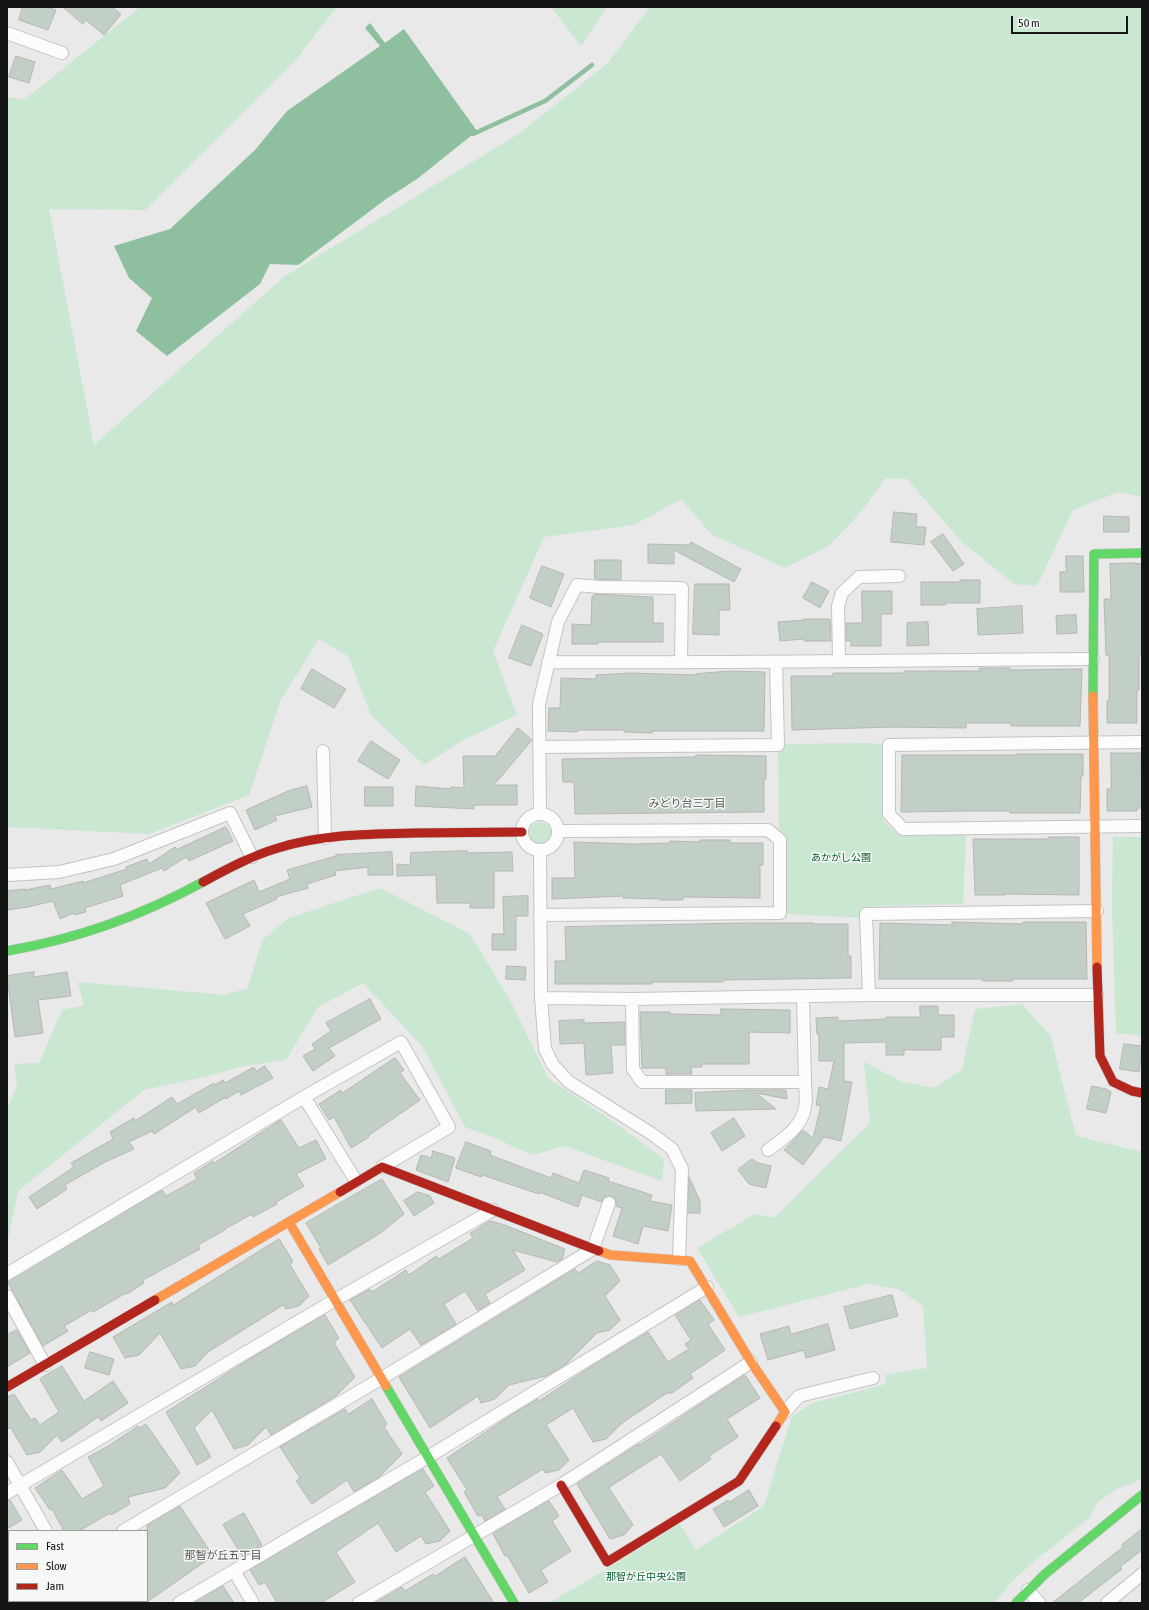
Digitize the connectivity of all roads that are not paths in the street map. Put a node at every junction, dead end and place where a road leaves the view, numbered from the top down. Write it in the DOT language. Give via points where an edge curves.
graph roads {
  1 [pos="7,33"];
  2 [pos="62,53"];
  3 [pos="1142,553"];
  4 [pos="899,576"];
  5 [pos="1093,659"];
  6 [pos="839,660"];
  7 [pos="548,662"];
  8 [pos="681,662"];
  9 [pos="776,662"];
  10 [pos="1095,742"];
  11 [pos="1142,742"];
  12 [pos="539,747"];
  13 [pos="323,751"];
  14 [pos="540,813"];
  15 [pos="1142,826"];
  16 [pos="1096,827"];
  17 [pos="559,831"];
  18 [pos="522,832"];
  19 [pos="325,838"];
  20 [pos="540,850"];
  21 [pos="252,857"];
  22 [pos="7,875"];
  23 [pos="1097,911"];
  24 [pos="540,915"];
  25 [pos="7,951"];
  26 [pos="868,995"];
  27 [pos="1098,996"];
  28 [pos="803,997"];
  29 [pos="541,998"];
  30 [pos="632,999"];
  31 [pos="805,1082"];
  32 [pos="1142,1093"];
  33 [pos="304,1098"];
  34 [pos="768,1150"];
  35 [pos="382,1166"];
  36 [pos="356,1181"];
  37 [pos="609,1203"];
  38 [pos="493,1210"];
  39 [pos="289,1222"];
  40 [pos="593,1249"];
  41 [pos="679,1259"];
  42 [pos="7,1274"];
  43 [pos="707,1287"];
  44 [pos="7,1296"];
  45 [pos="335,1300"];
  46 [pos="751,1362"];
  47 [pos="45,1365"];
  48 [pos="382,1378"];
  49 [pos="873,1378"];
  50 [pos="7,1387"];
  51 [pos="785,1412"];
  52 [pos="428,1457"];
  53 [pos="7,1462"];
  54 [pos="20,1485"];
  55 [pos="561,1485"];
  56 [pos="7,1493"];
  57 [pos="1142,1495"];
  58 [pos="45,1530"];
  59 [pos="126,1530"];
  60 [pos="473,1536"];
  61 [pos="234,1571"];
  62 [pos="1139,1581"];
  63 [pos="1028,1590"];
  64 [pos="179,1603"];
  65 [pos="253,1603"];
  66 [pos="359,1603"];
  67 [pos="514,1603"];
  68 [pos="1016,1603"];
  69 [pos="1039,1603"];
  70 [pos="1107,1603"];
  1 -- 2 [label="street"];
  3 -- 5 [label="street" via="1094,554"];
  4 -- 6 [label="street" via="859,577 842,593 838,606"];
  5 -- 6 [label="street"];
  5 -- 10 [label="street"];
  6 -- 9 [label="street"];
  7 -- 8 [label="street"];
  7 -- 8 [label="street" via="558,622 577,584 598,587 682,588"];
  7 -- 12 [label="street" via="539,704"];
  8 -- 9 [label="street"];
  9 -- 12 [label="street" via="778,745"];
  10 -- 11 [label="street"];
  10 -- 16 [label="street"];
  10 -- 16 [label="street" via="889,745 889,814 903,829"];
  12 -- 14 [label="street"];
  13 -- 19 [label="street"];
  14 -- 17 [label="street" via="554,820"];
  14 -- 18 [label="street" via="529,817"];
  15 -- 16 [label="street"];
  16 -- 23 [label="street"];
  17 -- 20 [label="street" via="552,846"];
  17 -- 24 [label="street" via="768,830 780,840 780,913"];
  18 -- 19 [label="street" via="360,834"];
  18 -- 20 [label="street" via="528,845"];
  19 -- 21 [label="street" via="286,846"];
  20 -- 24 [label="street"];
  21 -- 22 [label="street" via="230,813 114,859 59,872"];
  21 -- 25 [label="street" via="158,905 117,922 79,936"];
  23 -- 26 [label="street" via="866,914"];
  23 -- 27 [label="street"];
  24 -- 29 [label="street"];
  26 -- 27 [label="street"];
  26 -- 28 [label="street"];
  27 -- 32 [label="street" via="1100,1056 1113,1082"];
  28 -- 30 [label="street"];
  28 -- 31 [label="street"];
  29 -- 30 [label="street"];
  29 -- 41 [label="street" via="545,1049 553,1065 569,1082 672,1149 682,1169"];
  30 -- 31 [label="street" via="633,1069 642,1082"];
  31 -- 34 [label="street" via="805,1107 799,1124"];
  33 -- 35 [label="street" via="401,1042 449,1127"];
  33 -- 36 [label="street"];
  33 -- 42 [label="street"];
  35 -- 36 [label="street"];
  35 -- 38 [label="street"];
  36 -- 39 [label="street"];
  37 -- 40 [label="street"];
  38 -- 40 [label="street"];
  38 -- 45 [label="street"];
  39 -- 45 [label="street"];
  39 -- 47 [label="street"];
  40 -- 41 [label="street" via="611,1255"];
  40 -- 48 [label="street"];
  41 -- 43 [label="street" via="690,1260"];
  43 -- 46 [label="street"];
  43 -- 52 [label="street"];
  44 -- 47 [label="street"];
  45 -- 48 [label="street"];
  45 -- 54 [label="street"];
  46 -- 51 [label="street"];
  46 -- 55 [label="street"];
  47 -- 50 [label="street"];
  48 -- 52 [label="street"];
  48 -- 59 [label="street"];
  49 -- 51 [label="street" via="799,1396"];
  51 -- 55 [label="street" via="739,1480 607,1562"];
  52 -- 60 [label="street"];
  52 -- 61 [label="street"];
  53 -- 54 [label="street"];
  54 -- 56 [label="street"];
  54 -- 58 [label="street"];
  55 -- 60 [label="street"];
  57 -- 63 [label="street"];
  60 -- 66 [label="street"];
  60 -- 67 [label="street"];
  61 -- 64 [label="street"];
  61 -- 65 [label="street"];
  62 -- 70 [label="street"];
  63 -- 68 [label="street"];
  63 -- 69 [label="street"];
}
